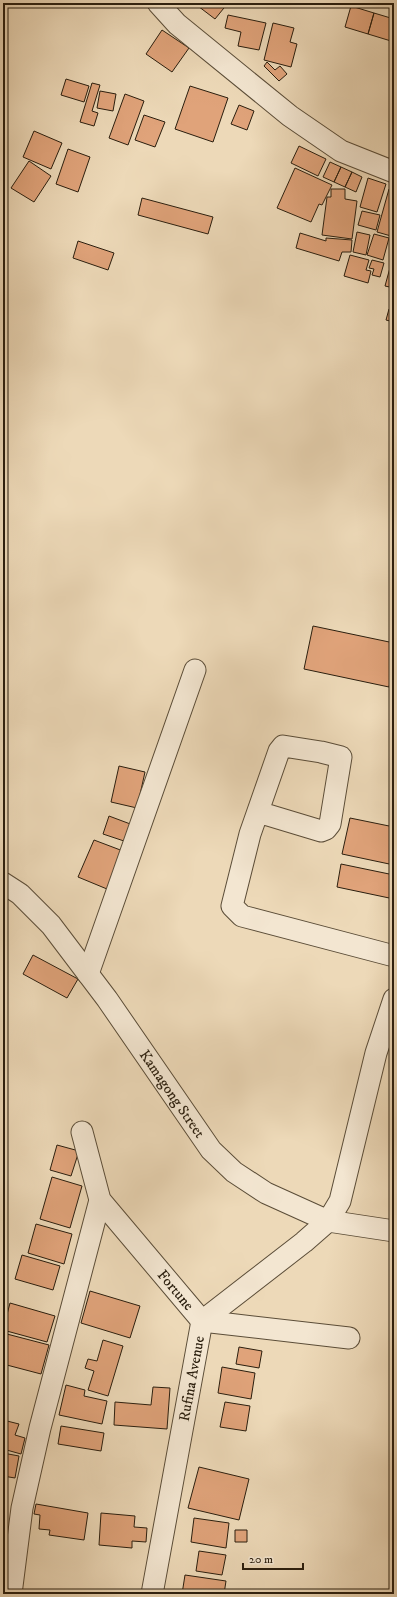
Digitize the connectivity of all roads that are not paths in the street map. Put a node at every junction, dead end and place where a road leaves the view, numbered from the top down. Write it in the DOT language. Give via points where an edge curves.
graph roads {
  1 [pos="158,3"];
  2 [pos="394,172"];
  3 [pos="195,670"];
  4 [pos="258,812"];
  5 [pos="3,882"];
  6 [pos="394,956"];
  7 [pos="88,974"];
  8 [pos="394,1000"];
  9 [pos="82,1132"];
  10 [pos="100,1200"];
  11 [pos="328,1221"];
  12 [pos="394,1231"];
  13 [pos="202,1321"];
  14 [pos="349,1338"];
  15 [pos="11,1594"];
  16 [pos="152,1594"];
  1 -- 2 [label="street" via="183,28 290,116 342,152"];
  3 -- 7 [label="street"];
  4 -- 4 [label="street" via="283,746 341,757 330,824 326,829 321,831"];
  4 -- 6 [label="street" via="232,906 236,912 242,916"];
  5 -- 7 [label="street, Kamagong Street" via="20,894 51,925"];
  7 -- 11 [label="street, Kamagong Street" via="211,1150 234,1172 266,1193"];
  8 -- 11 [label="street, Rufina Avenue" via="376,1054 340,1201"];
  9 -- 10 [label="street, Fortune"];
  10 -- 13 [label="street, Fortune"];
  10 -- 15 [label="street" via="40,1428 22,1508"];
  11 -- 12 [label="street, Kamagong Street"];
  11 -- 13 [label="street, Rufina Avenue"];
  13 -- 14 [label="street, Fortune"];
  13 -- 16 [label="street, Rufina Avenue"];
}
